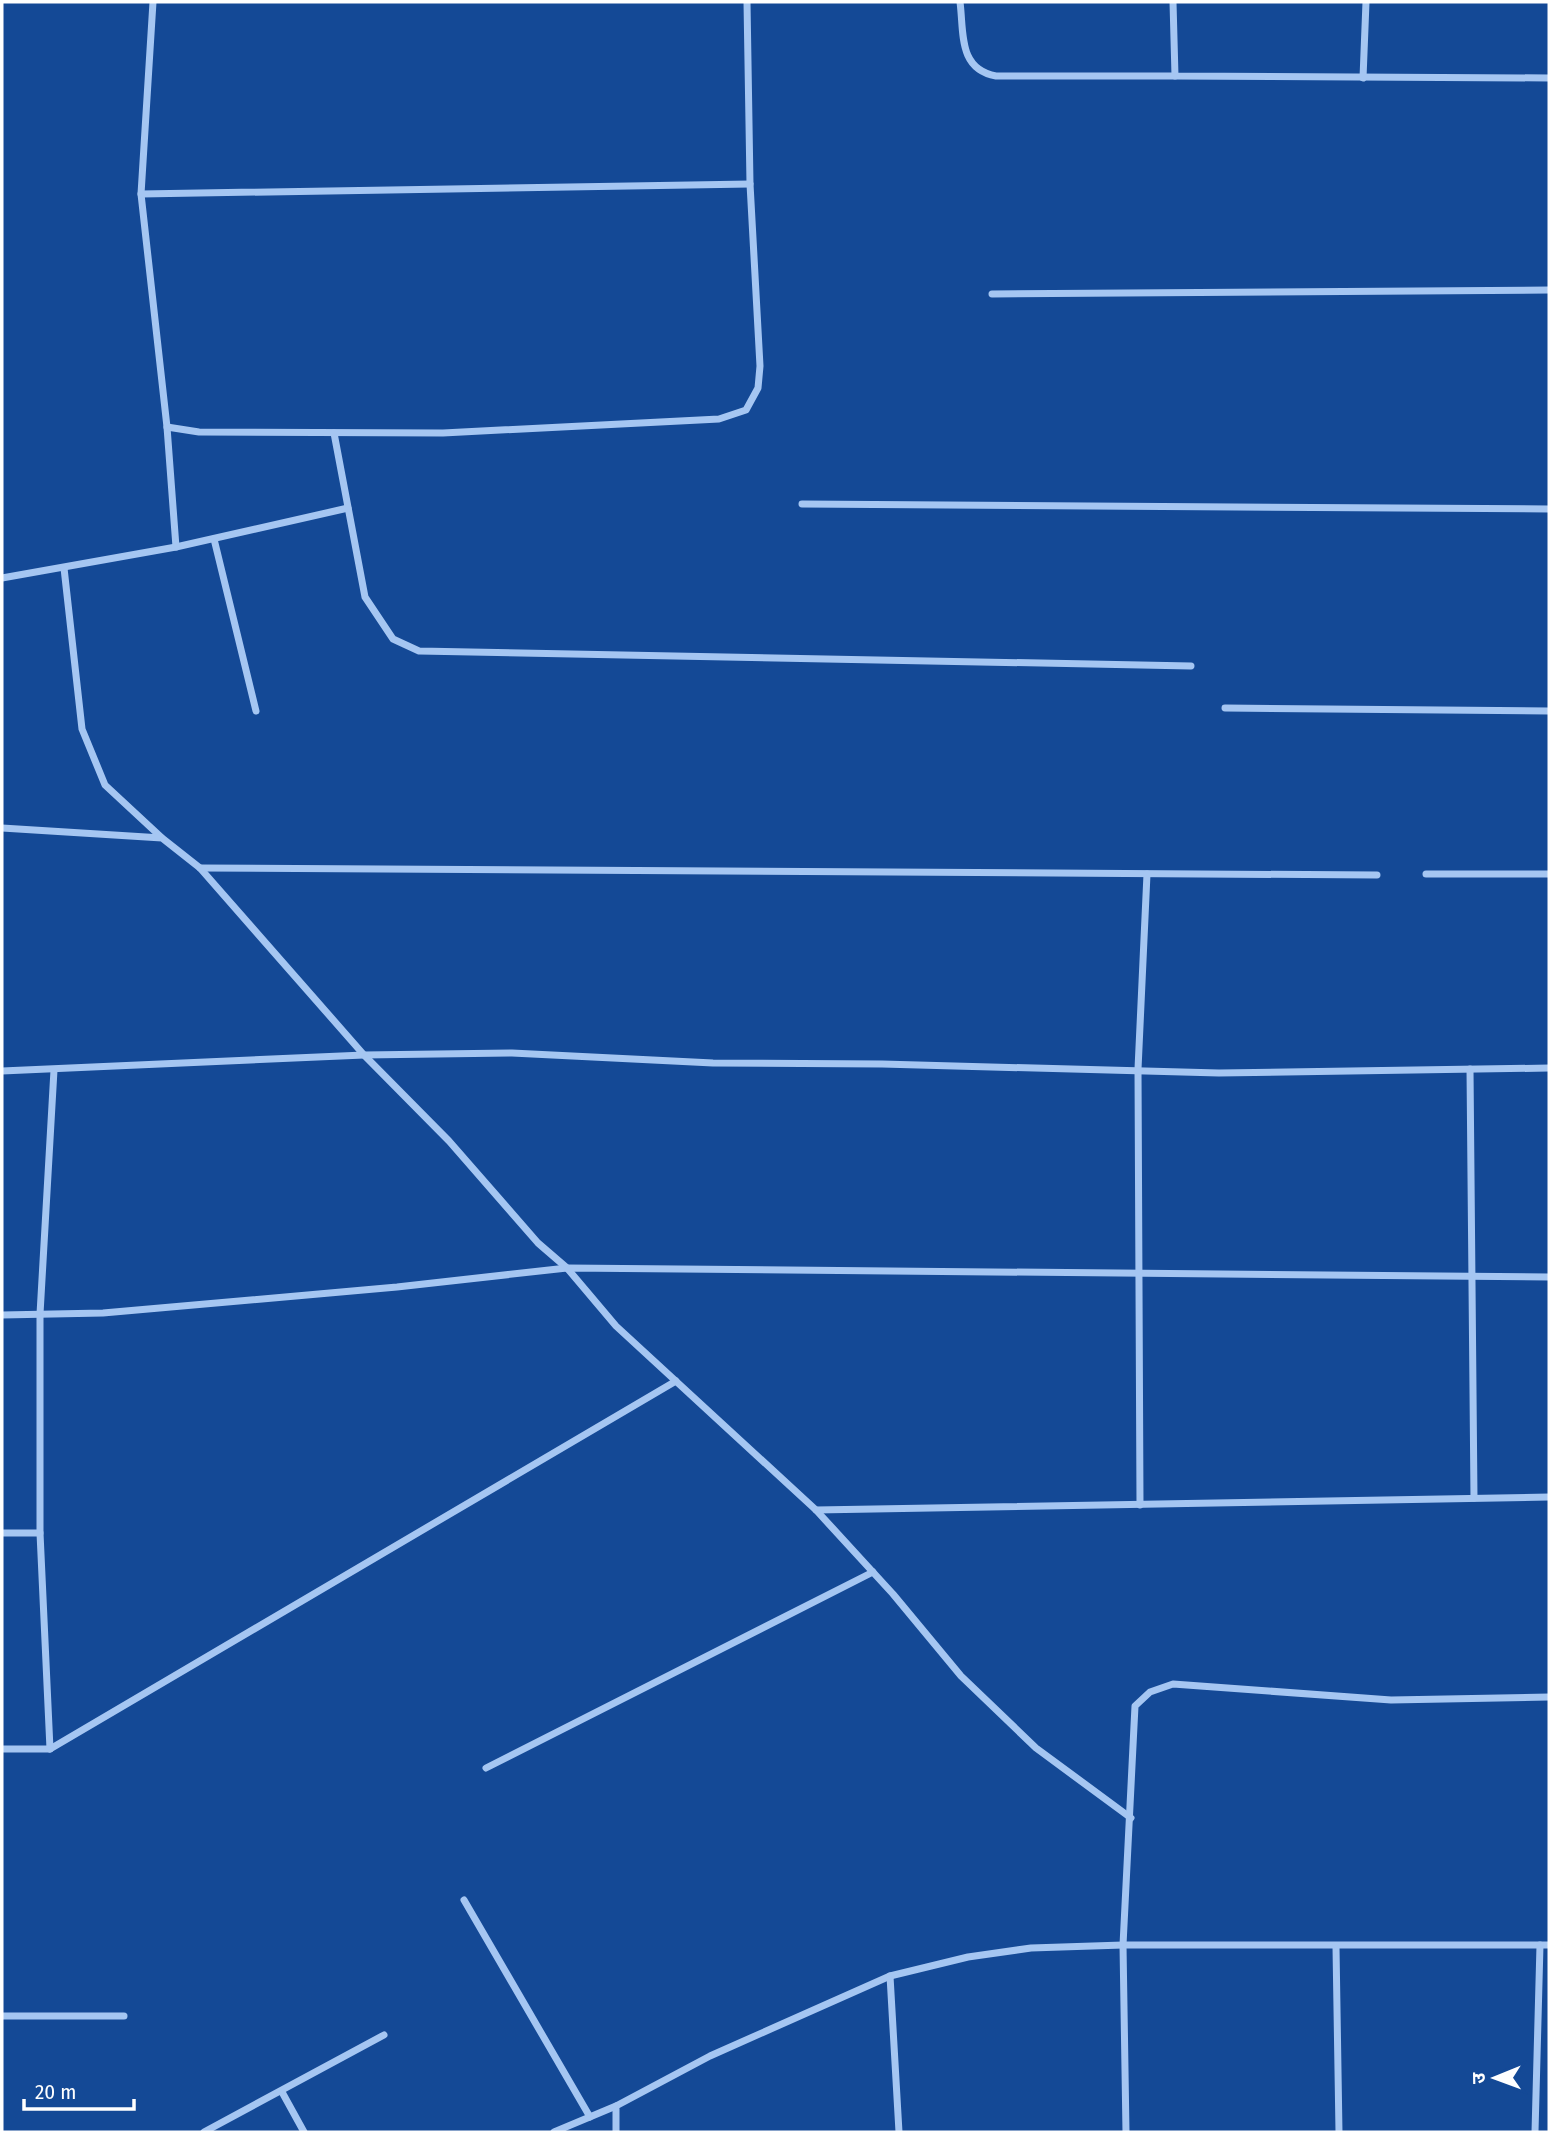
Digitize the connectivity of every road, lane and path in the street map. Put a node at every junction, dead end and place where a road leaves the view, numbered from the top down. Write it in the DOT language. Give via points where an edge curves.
graph roads {
  1 [pos="153,2"];
  2 [pos="747,2"];
  3 [pos="960,2"];
  4 [pos="1173,2"];
  5 [pos="1366,2"];
  6 [pos="1175,76"];
  7 [pos="1363,78"];
  8 [pos="1549,78"];
  9 [pos="750,184"];
  10 [pos="141,194"];
  11 [pos="1549,290"];
  12 [pos="992,295"];
  13 [pos="167,427"];
  14 [pos="334,433"];
  15 [pos="802,504"];
  16 [pos="348,508"];
  17 [pos="1549,509"];
  18 [pos="214,539"];
  19 [pos="176,547"];
  20 [pos="64,568"];
  21 [pos="2,578"];
  22 [pos="1191,666"];
  23 [pos="1225,708"];
  24 [pos="1549,710"];
  25 [pos="256,711"];
  26 [pos="2,828"];
  27 [pos="162,838"];
  28 [pos="200,868"];
  29 [pos="1146,874"];
  30 [pos="1426,874"];
  31 [pos="1549,874"];
  32 [pos="1377,875"];
  33 [pos="364,1055"];
  34 [pos="1549,1068"];
  35 [pos="1138,1069"];
  36 [pos="1470,1069"];
  37 [pos="54,1070"];
  38 [pos="2,1071"];
  39 [pos="567,1268"];
  40 [pos="1139,1273"];
  41 [pos="1472,1276"];
  42 [pos="1549,1277"];
  43 [pos="40,1314"];
  44 [pos="2,1315"];
  45 [pos="676,1381"];
  46 [pos="1549,1497"];
  47 [pos="1474,1498"];
  48 [pos="1140,1505"];
  49 [pos="816,1510"];
  50 [pos="2,1533"];
  51 [pos="40,1533"];
  52 [pos="873,1572"];
  53 [pos="1549,1697"];
  54 [pos="2,1749"];
  55 [pos="50,1749"];
  56 [pos="486,1768"];
  57 [pos="1131,1818"];
  58 [pos="464,1900"];
  59 [pos="1123,1945"];
  60 [pos="1540,1945"];
  61 [pos="1549,1945"];
  62 [pos="1336,1947"];
  63 [pos="890,1976"];
  64 [pos="124,2015"];
  65 [pos="2,2016"];
  66 [pos="384,2035"];
  67 [pos="282,2092"];
  68 [pos="616,2106"];
  69 [pos="590,2117"];
  70 [pos="204,2132"];
  71 [pos="304,2132"];
  72 [pos="554,2132"];
  73 [pos="616,2132"];
  74 [pos="899,2132"];
  75 [pos="1126,2132"];
  76 [pos="1339,2132"];
  77 [pos="1535,2132"];
  1 -- 10 [label="street"];
  2 -- 9 [label="street"];
  3 -- 6 [label="street" via="967,57 980,73"];
  4 -- 6 [label="street"];
  5 -- 7 [label="street"];
  6 -- 7 [label="street"];
  7 -- 8 [label="street"];
  9 -- 10 [label="street"];
  9 -- 14 [label="street" via="760,366 758,388 746,410 719,419 443,433"];
  10 -- 13 [label="street"];
  11 -- 12 [label="street"];
  13 -- 14 [label="street" via="199,432"];
  13 -- 19 [label="street"];
  14 -- 16 [label="street"];
  15 -- 17 [label="street"];
  16 -- 18 [label="street"];
  16 -- 22 [label="street" via="365,597 393,639 419,651"];
  18 -- 19 [label="street"];
  18 -- 25 [label="street"];
  19 -- 20 [label="street"];
  20 -- 21 [label="street"];
  20 -- 27 [label="street" via="82,729 105,785"];
  23 -- 24 [label="street"];
  26 -- 27 [label="street"];
  27 -- 28 [label="street"];
  28 -- 29 [label="street"];
  28 -- 33 [label="street"];
  29 -- 32 [label="street"];
  29 -- 35 [label="street"];
  30 -- 31 [label="street"];
  33 -- 35 [label="street" via="512,1053 713,1063"];
  33 -- 37 [label="street"];
  33 -- 39 [label="street" via="449,1141 538,1243"];
  34 -- 36 [label="street"];
  35 -- 36 [label="street" via="1219,1073"];
  35 -- 40 [label="street"];
  36 -- 41 [label="street"];
  37 -- 38 [label="street"];
  37 -- 43 [label="street"];
  39 -- 40 [label="street"];
  39 -- 43 [label="street" via="397,1287"];
  39 -- 45 [label="street" via="616,1326"];
  40 -- 41 [label="street"];
  40 -- 48 [label="street"];
  41 -- 42 [label="street"];
  41 -- 47 [label="street"];
  43 -- 44 [label="street"];
  43 -- 51 [label="street"];
  45 -- 49 [label="street"];
  45 -- 55 [label="street"];
  46 -- 47 [label="street"];
  47 -- 48 [label="street"];
  48 -- 49 [label="street"];
  49 -- 52 [label="street"];
  50 -- 51 [label="street"];
  51 -- 55 [label="street"];
  52 -- 56 [label="street"];
  52 -- 57 [label="street" via="961,1675 1036,1748"];
  53 -- 57 [label="street" via="1391,1700 1173,1684 1150,1692 1135,1706"];
  54 -- 55 [label="street"];
  57 -- 59 [label="street"];
  58 -- 69 [label="street"];
  59 -- 62 [label="street"];
  59 -- 63 [label="street" via="1031,1948"];
  59 -- 75 [label="street"];
  60 -- 61 [label="street"];
  60 -- 62 [label="street"];
  60 -- 77 [label="street"];
  62 -- 76 [label="street"];
  63 -- 68 [label="street" via="710,2056"];
  63 -- 74 [label="street"];
  64 -- 65 [label="street"];
  66 -- 67 [label="street"];
  67 -- 70 [label="street"];
  67 -- 71 [label="street"];
  68 -- 69 [label="street"];
  68 -- 73 [label="street"];
  69 -- 72 [label="street"];
}
